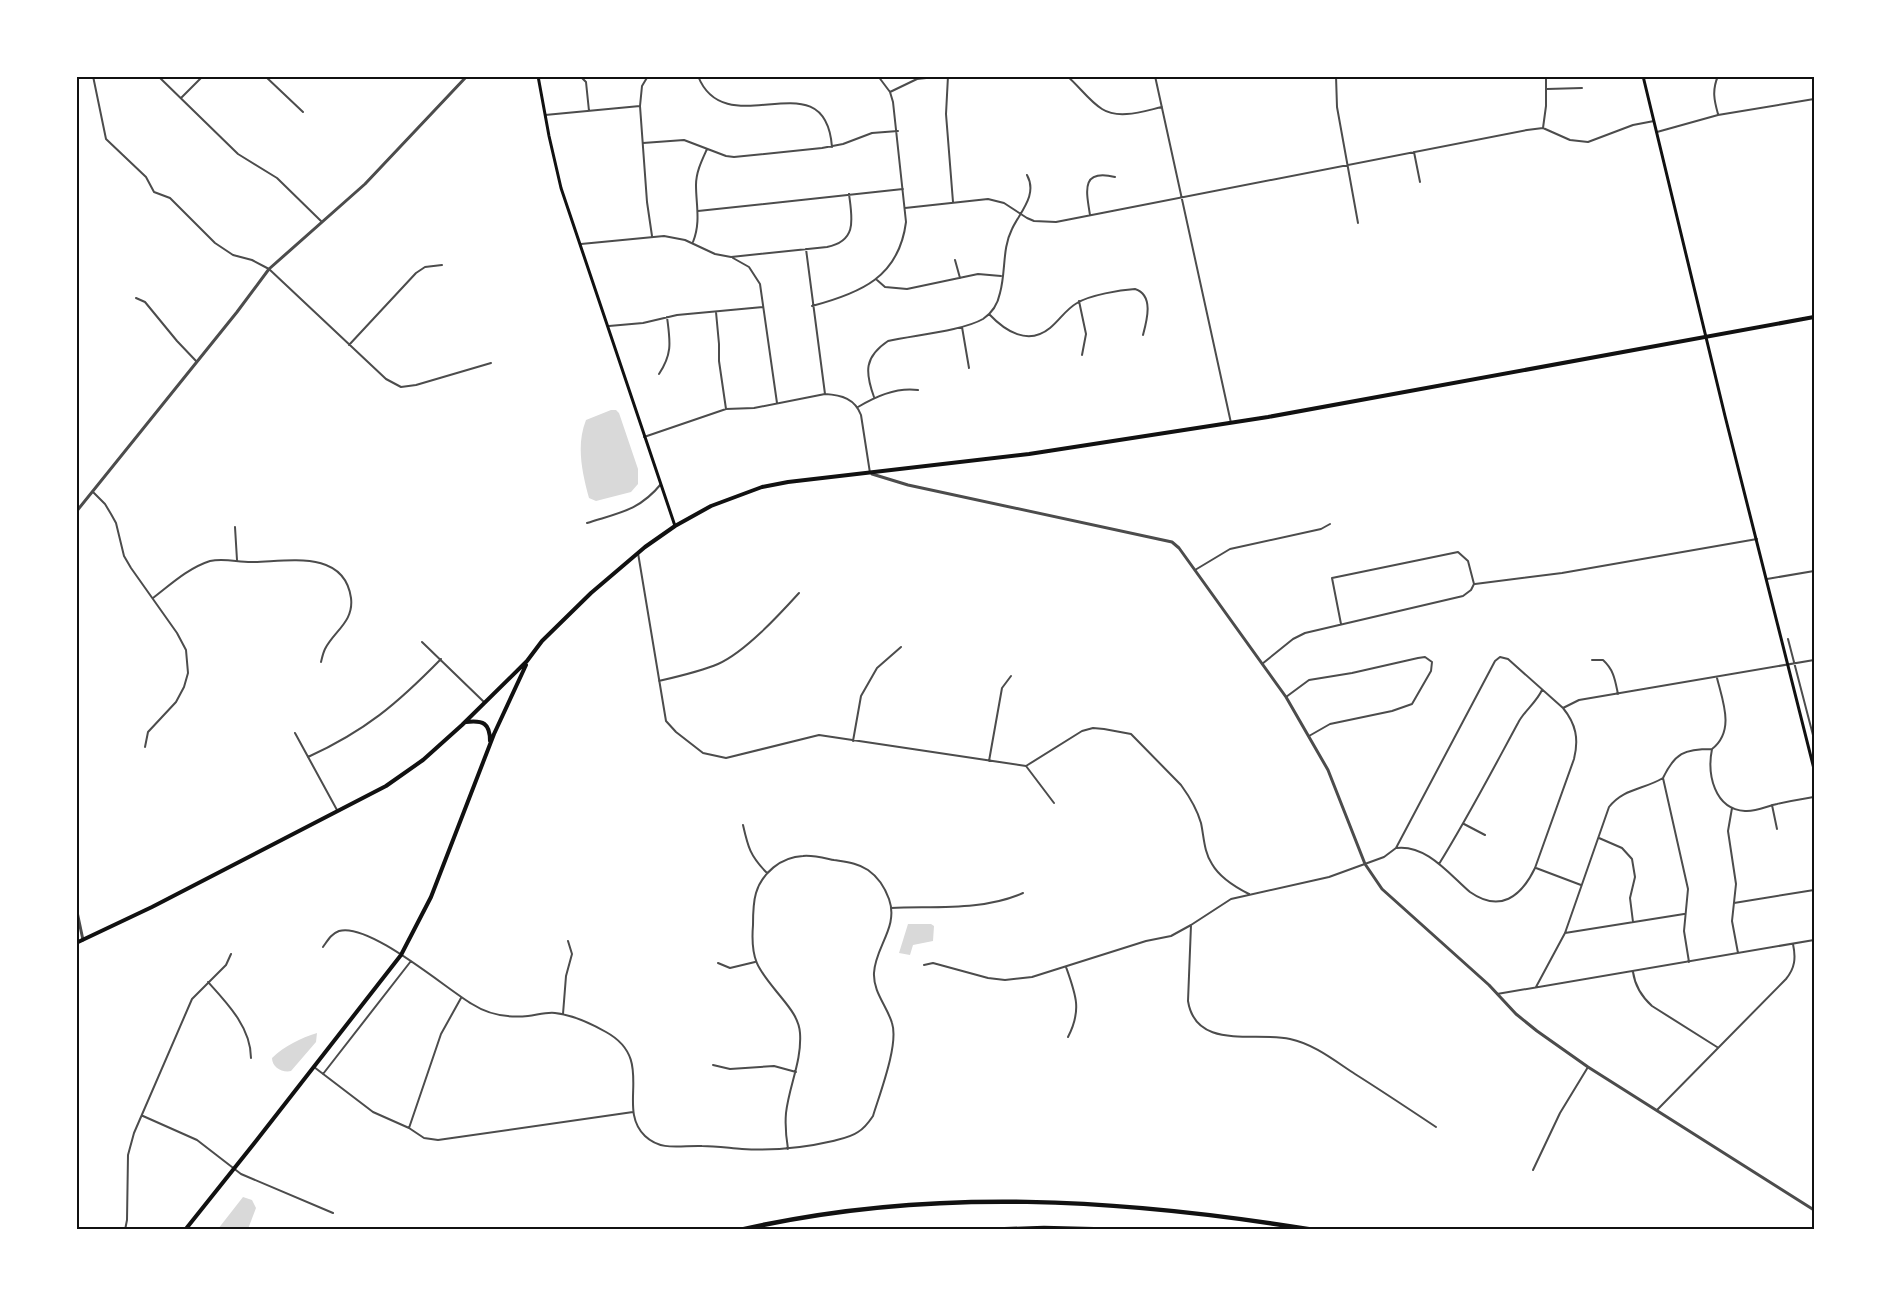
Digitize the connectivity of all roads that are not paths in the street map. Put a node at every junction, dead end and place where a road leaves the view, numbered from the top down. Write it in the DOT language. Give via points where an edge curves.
graph roads {
  1 [pos="93,76"];
  2 [pos="158,76"];
  3 [pos="202,76"];
  4 [pos="265,76"];
  5 [pos="467,76"];
  6 [pos="538,76"];
  7 [pos="580,76"];
  8 [pos="648,76"];
  9 [pos="698,76"];
  10 [pos="878,76"];
  11 [pos="946,76"];
  12 [pos="1067,76"];
  13 [pos="1155,76"];
  14 [pos="1335,76"];
  15 [pos="1546,76"];
  16 [pos="1643,76"];
  17 [pos="1718,76"];
  18 [pos="925,77"];
  19 [pos="1582,88"];
  20 [pos="1547,90"];
  21 [pos="890,92"];
  22 [pos="181,98"];
  23 [pos="1815,99"];
  24 [pos="640,106"];
  25 [pos="1162,107"];
  26 [pos="589,111"];
  27 [pos="303,112"];
  28 [pos="545,115"];
  29 [pos="1718,115"];
  30 [pos="1654,121"];
  31 [pos="1543,128"];
  32 [pos="898,132"];
  33 [pos="1657,132"];
  34 [pos="643,143"];
  35 [pos="832,147"];
  36 [pos="707,148"];
  37 [pos="1414,152"];
  38 [pos="1347,165"];
  39 [pos="1027,175"];
  40 [pos="1115,177"];
  41 [pos="1420,182"];
  42 [pos="903,189"];
  43 [pos="849,194"];
  44 [pos="1182,197"];
  45 [pos="953,202"];
  46 [pos="905,208"];
  47 [pos="698,211"];
  48 [pos="1021,214"];
  49 [pos="1090,215"];
  50 [pos="322,222"];
  51 [pos="1358,223"];
  52 [pos="652,236"];
  53 [pos="693,242"];
  54 [pos="580,244"];
  55 [pos="806,249"];
  56 [pos="731,257"];
  57 [pos="955,260"];
  58 [pos="442,265"];
  59 [pos="269,269"];
  60 [pos="1003,276"];
  61 [pos="960,278"];
  62 [pos="877,280"];
  63 [pos="136,298"];
  64 [pos="1079,301"];
  65 [pos="812,306"];
  66 [pos="763,307"];
  67 [pos="716,312"];
  68 [pos="989,314"];
  69 [pos="667,317"];
  70 [pos="1815,317"];
  71 [pos="607,326"];
  72 [pos="962,327"];
  73 [pos="1143,334"];
  74 [pos="1706,337"];
  75 [pos="349,345"];
  76 [pos="1082,355"];
  77 [pos="197,362"];
  78 [pos="491,363"];
  79 [pos="969,368"];
  80 [pos="659,374"];
  81 [pos="918,390"];
  82 [pos="825,394"];
  83 [pos="874,397"];
  84 [pos="777,403"];
  85 [pos="858,407"];
  86 [pos="726,409"];
  87 [pos="1231,423"];
  88 [pos="645,437"];
  89 [pos="870,473"];
  90 [pos="661,484"];
  91 [pos="93,492"];
  92 [pos="76,512"];
  93 [pos="587,523"];
  94 [pos="1330,524"];
  95 [pos="675,526"];
  96 [pos="235,527"];
  97 [pos="1757,539"];
  98 [pos="638,553"];
  99 [pos="237,560"];
  100 [pos="1195,570"];
  101 [pos="1815,571"];
  102 [pos="1767,579"];
  103 [pos="1474,584"];
  104 [pos="799,593"];
  105 [pos="153,598"];
  106 [pos="1341,624"];
  107 [pos="1788,639"];
  108 [pos="422,642"];
  109 [pos="901,647"];
  110 [pos="441,659"];
  111 [pos="1592,660"];
  112 [pos="1815,660"];
  113 [pos="527,661"];
  114 [pos="321,662"];
  115 [pos="1796,663"];
  116 [pos="1262,664"];
  117 [pos="1788,664"];
  118 [pos="1011,676"];
  119 [pos="1716,677"];
  120 [pos="659,681"];
  121 [pos="1542,690"];
  122 [pos="1618,694"];
  123 [pos="1286,697"];
  124 [pos="484,702"];
  125 [pos="1563,708"];
  126 [pos="466,722"];
  127 [pos="295,733"];
  128 [pos="1309,736"];
  129 [pos="1815,739"];
  130 [pos="853,741"];
  131 [pos="490,744"];
  132 [pos="145,747"];
  133 [pos="1712,749"];
  134 [pos="1813,756"];
  135 [pos="308,757"];
  136 [pos="989,761"];
  137 [pos="1026,766"];
  138 [pos="1815,769"];
  139 [pos="1663,778"];
  140 [pos="1815,797"];
  141 [pos="1054,803"];
  142 [pos="1773,805"];
  143 [pos="1732,808"];
  144 [pos="338,812"];
  145 [pos="1464,824"];
  146 [pos="743,825"];
  147 [pos="1777,829"];
  148 [pos="1485,835"];
  149 [pos="1599,838"];
  150 [pos="1396,848"];
  151 [pos="1365,864"];
  152 [pos="1438,864"];
  153 [pos="1535,868"];
  154 [pos="767,873"];
  155 [pos="1581,885"];
  156 [pos="1815,890"];
  157 [pos="1023,892"];
  158 [pos="1249,894"];
  159 [pos="1734,903"];
  160 [pos="76,907"];
  161 [pos="891,909"];
  162 [pos="1685,914"];
  163 [pos="1633,922"];
  164 [pos="1191,926"];
  165 [pos="1565,933"];
  166 [pos="1815,940"];
  167 [pos="83,941"];
  168 [pos="568,941"];
  169 [pos="76,943"];
  170 [pos="1793,944"];
  171 [pos="323,947"];
  172 [pos="1738,953"];
  173 [pos="231,954"];
  174 [pos="401,955"];
  175 [pos="411,961"];
  176 [pos="755,962"];
  177 [pos="1689,962"];
  178 [pos="718,963"];
  179 [pos="924,966"];
  180 [pos="1066,967"];
  181 [pos="1633,972"];
  182 [pos="208,982"];
  183 [pos="1536,987"];
  184 [pos="1497,994"];
  185 [pos="461,998"];
  186 [pos="563,1014"];
  187 [pos="1068,1037"];
  188 [pos="1718,1048"];
  189 [pos="251,1058"];
  190 [pos="713,1065"];
  191 [pos="314,1067"];
  192 [pos="1588,1067"];
  193 [pos="796,1072"];
  194 [pos="323,1074"];
  195 [pos="1657,1110"];
  196 [pos="633,1112"];
  197 [pos="142,1116"];
  198 [pos="1436,1127"];
  199 [pos="409,1128"];
  200 [pos="788,1149"];
  201 [pos="234,1169"];
  202 [pos="1533,1170"];
  203 [pos="1815,1210"];
  204 [pos="333,1213"];
  205 [pos="125,1230"];
  206 [pos="185,1230"];
  207 [pos="740,1230"];
  208 [pos="984,1230"];
  209 [pos="1124,1230"];
  210 [pos="1314,1230"];
  1 -- 59 [label="street" via="106,139 146,177 154,192 170,198 215,243 233,255"];
  2 -- 22 [label="street"];
  3 -- 22 [label="street"];
  4 -- 27 [label="street"];
  5 -- 50 [label="street" via="365,184"];
  6 -- 28 [label="main road"];
  7 -- 26 [label="street" via="586,82"];
  8 -- 24 [label="street" via="642,86"];
  9 -- 35 [label="street" via="712,96 728,105 793,102 809,106 824,118"];
  10 -- 21 [label="street"];
  11 -- 18 [label="street"];
  11 -- 45 [label="street"];
  12 -- 25 [label="street" via="1109,112 1127,114"];
  13 -- 25 [label="street"];
  14 -- 38 [label="street"];
  15 -- 20 [label="street"];
  16 -- 30 [label="main road"];
  17 -- 29 [label="street" via="1714,88"];
  18 -- 21 [label="street"];
  19 -- 20 [label="street"];
  20 -- 31 [label="street"];
  21 -- 32 [label="street"];
  22 -- 50 [label="street" via="238,154 277,178"];
  23 -- 29 [label="street"];
  24 -- 26 [label="street"];
  24 -- 34 [label="street"];
  25 -- 44 [label="street"];
  26 -- 28 [label="street"];
  28 -- 54 [label="main road" via="556,169"];
  29 -- 33 [label="street"];
  30 -- 31 [label="street" via="1588,142 1570,140"];
  30 -- 33 [label="main road"];
  31 -- 37 [label="street"];
  32 -- 35 [label="street" via="872,133"];
  32 -- 42 [label="street"];
  33 -- 74 [label="main road"];
  34 -- 36 [label="street" via="684,140"];
  34 -- 52 [label="street"];
  35 -- 36 [label="street" via="734,157"];
  36 -- 47 [label="street" via="696,183"];
  37 -- 38 [label="street"];
  37 -- 41 [label="street"];
  38 -- 44 [label="street"];
  38 -- 51 [label="street"];
  39 -- 48 [label="street" via="1032,189"];
  40 -- 49 [label="street" via="1094,176 1089,181 1086,189"];
  42 -- 43 [label="street"];
  42 -- 46 [label="street"];
  43 -- 47 [label="street"];
  43 -- 55 [label="street" via="849,234 836,245"];
  44 -- 49 [label="street"];
  44 -- 87 [label="street"];
  45 -- 46 [label="street"];
  45 -- 48 [label="street" via="997,201"];
  46 -- 62 [label="street" via="901,247"];
  47 -- 53 [label="street"];
  48 -- 49 [label="street" via="1056,222"];
  48 -- 60 [label="street" via="1007,239"];
  50 -- 59 [label="street"];
  52 -- 53 [label="street"];
  52 -- 54 [label="street"];
  53 -- 56 [label="street" via="715,254"];
  54 -- 71 [label="main road"];
  55 -- 56 [label="street"];
  55 -- 65 [label="street"];
  56 -- 66 [label="street" via="756,276"];
  57 -- 61 [label="street"];
  58 -- 75 [label="street" via="425,267 416,273"];
  59 -- 75 [label="street"];
  59 -- 77 [label="street"];
  60 -- 61 [label="street" via="987,273"];
  60 -- 68 [label="street" via="1000,294"];
  61 -- 62 [label="street" via="907,289 885,287"];
  62 -- 65 [label="street" via="846,296"];
  63 -- 77 [label="street" via="145,302"];
  64 -- 68 [label="street" via="1049,329 1031,336 1013,334"];
  64 -- 73 [label="street" via="1127,289 1140,290 1148,310"];
  64 -- 76 [label="street" via="1086,334"];
  65 -- 82 [label="street"];
  66 -- 67 [label="street"];
  66 -- 84 [label="street"];
  67 -- 69 [label="street"];
  67 -- 86 [label="street"];
  68 -- 72 [label="street"];
  69 -- 71 [label="street"];
  69 -- 80 [label="street" via="670,353"];
  70 -- 74 [label="main road"];
  71 -- 88 [label="main road"];
  72 -- 79 [label="street"];
  72 -- 83 [label="street" via="888,341 881,346 867,370"];
  74 -- 87 [label="main road"];
  74 -- 97 [label="main road"];
  75 -- 78 [label="street" via="386,379 401,387"];
  77 -- 91 [label="street"];
  81 -- 83 [label="street" via="906,388"];
  82 -- 84 [label="street"];
  82 -- 85 [label="street" via="845,397"];
  83 -- 85 [label="street"];
  84 -- 86 [label="street"];
  85 -- 89 [label="street"];
  86 -- 88 [label="street"];
  87 -- 89 [label="main road"];
  88 -- 90 [label="main road"];
  89 -- 95 [label="main road" via="762,487 711,506"];
  89 -- 100 [label="street" via="901,484 1172,542"];
  90 -- 93 [label="street" via="634,508"];
  90 -- 95 [label="main road"];
  91 -- 92 [label="street"];
  91 -- 105 [label="street" via="111,514 124,556"];
  94 -- 100 [label="street" via="1321,530 1230,549"];
  95 -- 98 [label="main road"];
  96 -- 99 [label="street"];
  97 -- 102 [label="main road"];
  97 -- 103 [label="street"];
  98 -- 113 [label="main road" via="591,593"];
  98 -- 120 [label="street"];
  99 -- 105 [label="street" via="199,566"];
  99 -- 114 [label="street" via="313,561 344,579 351,598 350,615 325,649"];
  100 -- 116 [label="street"];
  101 -- 102 [label="street"];
  102 -- 117 [label="main road"];
  103 -- 106 [label="street" via="1463,596"];
  103 -- 106 [label="street" via="1468,561 1458,552 1332,578"];
  104 -- 120 [label="street" via="766,628 726,659"];
  105 -- 132 [label="street" via="186,650 188,673 176,702 148,732"];
  106 -- 116 [label="street" via="1293,639"];
  107 -- 115 [label="street"];
  108 -- 110 [label="street"];
  109 -- 130 [label="street" via="877,668 861,696"];
  110 -- 124 [label="street"];
  110 -- 135 [label="street" via="369,724"];
  111 -- 122 [label="street" via="1603,660 1609,665"];
  112 -- 115 [label="street"];
  113 -- 124 [label="main road"];
  113 -- 131 [label="main road"];
  115 -- 117 [label="street"];
  115 -- 129 [label="street"];
  116 -- 123 [label="street"];
  117 -- 119 [label="street"];
  117 -- 134 [label="main road"];
  118 -- 136 [label="street" via="1002,688"];
  119 -- 122 [label="street"];
  119 -- 133 [label="street" via="1726,722 1722,737"];
  120 -- 130 [label="street" via="666,721 703,753 726,758 819,735"];
  121 -- 125 [label="street"];
  121 -- 145 [label="street" via="1519,721"];
  121 -- 150 [label="street" via="1508,658 1495,661"];
  122 -- 125 [label="street" via="1579,700"];
  123 -- 128 [label="street"];
  123 -- 128 [label="street" via="1318,677 1425,657 1432,662 1412,704 1330,724"];
  124 -- 126 [label="main road"];
  125 -- 153 [label="street" via="1575,726 1576,750"];
  126 -- 131 [label="main road" via="485,723"];
  126 -- 144 [label="main road" via="402,775"];
  127 -- 135 [label="street"];
  128 -- 151 [label="street" via="1328,770"];
  130 -- 136 [label="street"];
  131 -- 174 [label="main road" via="431,897"];
  133 -- 139 [label="street" via="1677,756"];
  133 -- 143 [label="street" via="1712,782 1720,798"];
  134 -- 138 [label="main road"];
  135 -- 144 [label="street"];
  136 -- 137 [label="street"];
  137 -- 141 [label="street"];
  137 -- 158 [label="street" via="1082,731 1094,728 1131,734 1187,794 1215,869"];
  139 -- 149 [label="street" via="1615,799"];
  139 -- 162 [label="street" via="1686,875"];
  140 -- 142 [label="street"];
  142 -- 143 [label="street" via="1752,811"];
  142 -- 147 [label="street"];
  143 -- 159 [label="street" via="1728,831 1736,884"];
  144 -- 167 [label="main road"];
  145 -- 148 [label="street"];
  145 -- 152 [label="street"];
  146 -- 154 [label="street" via="753,858"];
  149 -- 155 [label="street"];
  149 -- 163 [label="street" via="1622,848 1632,859"];
  150 -- 151 [label="street"];
  150 -- 152 [label="street" via="1421,851"];
  151 -- 158 [label="street" via="1329,877"];
  151 -- 184 [label="street" via="1382,889"];
  152 -- 153 [label="street" via="1478,898 1499,902 1520,892"];
  153 -- 155 [label="street"];
  154 -- 161 [label="street" via="784,861 802,856 852,863 875,875"];
  154 -- 176 [label="street" via="758,886 754,903 751,943"];
  155 -- 165 [label="street"];
  156 -- 159 [label="street"];
  157 -- 161 [label="street" via="995,902"];
  158 -- 164 [label="street" via="1231,899"];
  159 -- 172 [label="street" via="1732,921"];
  160 -- 167 [label="street"];
  161 -- 200 [label="street" via="890,927 873,975 892,1021 894,1040 873,1116 857,1134"];
  162 -- 163 [label="street"];
  162 -- 177 [label="street"];
  163 -- 165 [label="street"];
  164 -- 180 [label="street" via="1171,936"];
  164 -- 198 [label="street" via="1188,1001 1201,1026 1221,1035 1279,1037 1304,1043"];
  165 -- 183 [label="street"];
  166 -- 170 [label="street"];
  167 -- 169 [label="main road"];
  168 -- 186 [label="street" via="572,954"];
  170 -- 172 [label="street"];
  170 -- 188 [label="street" via="1795,961 1791,972"];
  171 -- 174 [label="street" via="333,934 356,931"];
  172 -- 177 [label="street"];
  173 -- 182 [label="street" via="226,965"];
  174 -- 175 [label="street"];
  174 -- 191 [label="main road"];
  175 -- 185 [label="street"];
  175 -- 194 [label="street"];
  176 -- 178 [label="street" via="730,968"];
  176 -- 193 [label="street" via="797,1021 800,1032"];
  177 -- 181 [label="street"];
  179 -- 180 [label="street" via="933,963 1005,980"];
  180 -- 187 [label="street" via="1078,1010"];
  181 -- 183 [label="street"];
  181 -- 188 [label="street" via="1644,999"];
  182 -- 189 [label="street" via="236,1017 251,1044"];
  182 -- 197 [label="street" via="188,1008"];
  183 -- 184 [label="street"];
  184 -- 192 [label="street" via="1537,1031"];
  185 -- 186 [label="street" via="501,1016"];
  185 -- 199 [label="street" via="441,1034"];
  186 -- 196 [label="street" via="606,1032 628,1052 633,1067"];
  188 -- 195 [label="street"];
  190 -- 193 [label="street" via="730,1069 774,1066"];
  191 -- 194 [label="street"];
  191 -- 201 [label="main road"];
  192 -- 195 [label="street"];
  192 -- 202 [label="street" via="1560,1113"];
  193 -- 200 [label="street" via="786,1110"];
  194 -- 199 [label="street" via="363,1106"];
  195 -- 203 [label="street"];
  196 -- 199 [label="street" via="438,1140 424,1138"];
  196 -- 200 [label="street" via="642,1133 665,1146"];
  197 -- 201 [label="street" via="197,1140"];
  197 -- 205 [label="street" via="128,1155"];
  201 -- 204 [label="street"];
  201 -- 206 [label="main road"];
  207 -- 210 [label="highway" via="871,1208 1010,1201 1166,1210"];
  208 -- 209 [label="highway"];
}
